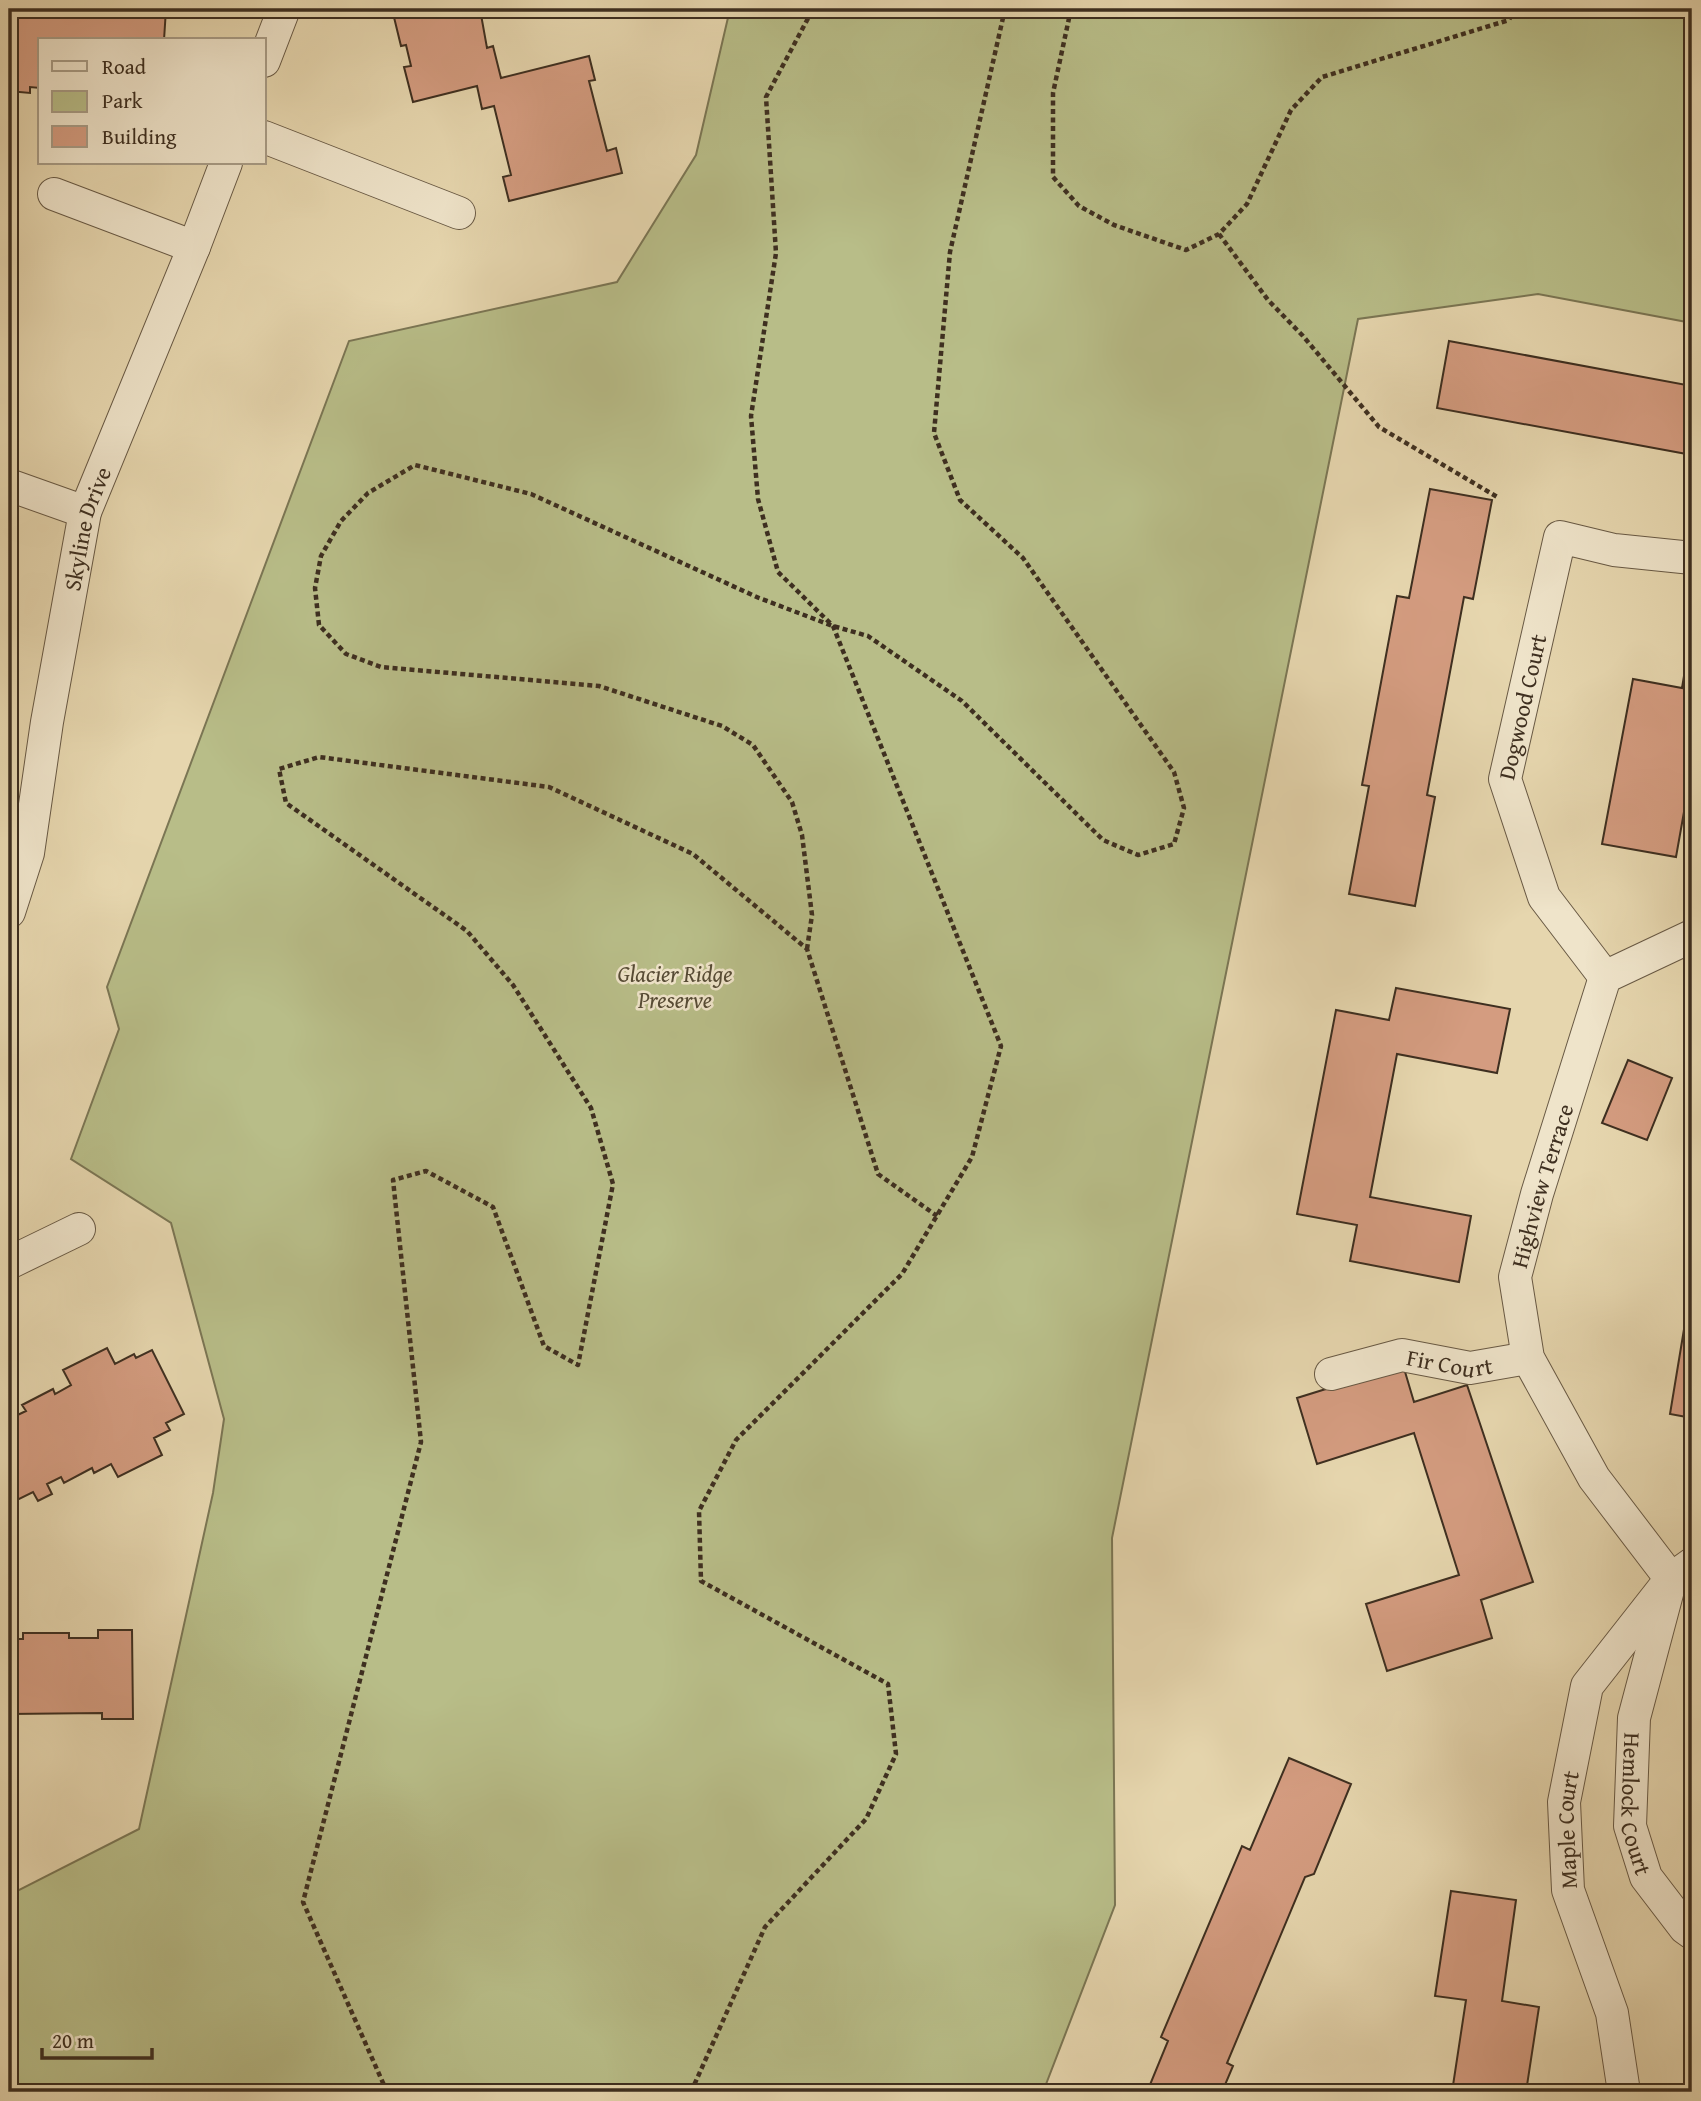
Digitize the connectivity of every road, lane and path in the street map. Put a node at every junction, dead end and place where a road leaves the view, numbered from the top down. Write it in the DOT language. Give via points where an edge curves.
graph roads {
  1 [pos="284,9"];
  2 [pos="813,9"];
  3 [pos="1005,9"];
  4 [pos="1071,9"];
  5 [pos="1514,9"];
  6 [pos="266,56"];
  7 [pos="266,138"];
  8 [pos="226,164"];
  9 [pos="54,194"];
  10 [pos="459,213"];
  11 [pos="1219,234"];
  12 [pos="194,247"];
  13 [pos="9,485"];
  14 [pos="1499,498"];
  15 [pos="85,512"];
  16 [pos="1692,558"];
  17 [pos="833,626"];
  18 [pos="9,912"];
  19 [pos="1692,936"];
  20 [pos="807,950"];
  21 [pos="1605,977"];
  22 [pos="937,1216"];
  23 [pos="79,1229"];
  24 [pos="9,1263"];
  25 [pos="1528,1358"];
  26 [pos="1331,1374"];
  27 [pos="1681,1571"];
  28 [pos="1692,1933"];
  29 [pos="387,2092"];
  30 [pos="691,2092"];
  31 [pos="1624,2092"];
  1 -- 6 [label="street"];
  2 -- 17 [label="path" via="766,97 776,253 751,416 758,499 778,572"];
  3 -- 17 [label="path" via="950,252 934,433 960,500 1023,558 1174,772 1184,808 1174,844 1138,855 1103,840 962,701 869,636"];
  4 -- 11 [label="path" via="1053,93 1053,177 1079,206 1114,225 1162,242 1186,250"];
  5 -- 11 [label="path" via="1509,20 1322,77 1291,110 1247,204"];
  7 -- 10 [label="street"];
  8 -- 12 [label="street, Skyline Drive"];
  9 -- 12 [label="street"];
  11 -- 14 [label="path" via="1268,300 1379,427"];
  12 -- 15 [label="street, Skyline Drive"];
  13 -- 15 [label="street"];
  15 -- 18 [label="street, Skyline Drive" via="28,853"];
  16 -- 21 [label="street, Dogwood Court" via="1614,550 1560,537 1505,779 1544,897"];
  17 -- 20 [label="path" via="759,598 531,494 415,465 368,493 341,521 321,556 315,588 318,625 346,654 381,667 599,687 722,726 753,745 792,802 802,835 812,915"];
  17 -- 22 [label="path" via="1001,1046 972,1157"];
  19 -- 21 [label="street"];
  20 -- 22 [label="path" via="878,1174"];
  20 -- 29 [label="path" via="693,854 548,787 319,757 279,769 286,803 467,931 513,985 591,1108 613,1184 578,1366 544,1346 493,1207 426,1171 393,1181 421,1442 303,1902"];
  21 -- 25 [label="street, Highview Terrace" via="1536,1194 1515,1277"];
  22 -- 30 [label="path" via="902,1274 736,1440 699,1511 701,1581 888,1685 896,1754 866,1819 765,1927"];
  23 -- 24 [label="street"];
  25 -- 26 [label="street, Fir Court" via="1470,1368 1402,1355"];
  25 -- 27 [label="street, Highview Terrace" via="1594,1478"];
  27 -- 28 [label="street, Hemlock Court" via="1634,1718 1630,1826 1646,1877"];
  27 -- 31 [label="street, Maple Court" via="1587,1686 1564,1802 1568,1890 1612,2013"];
}
